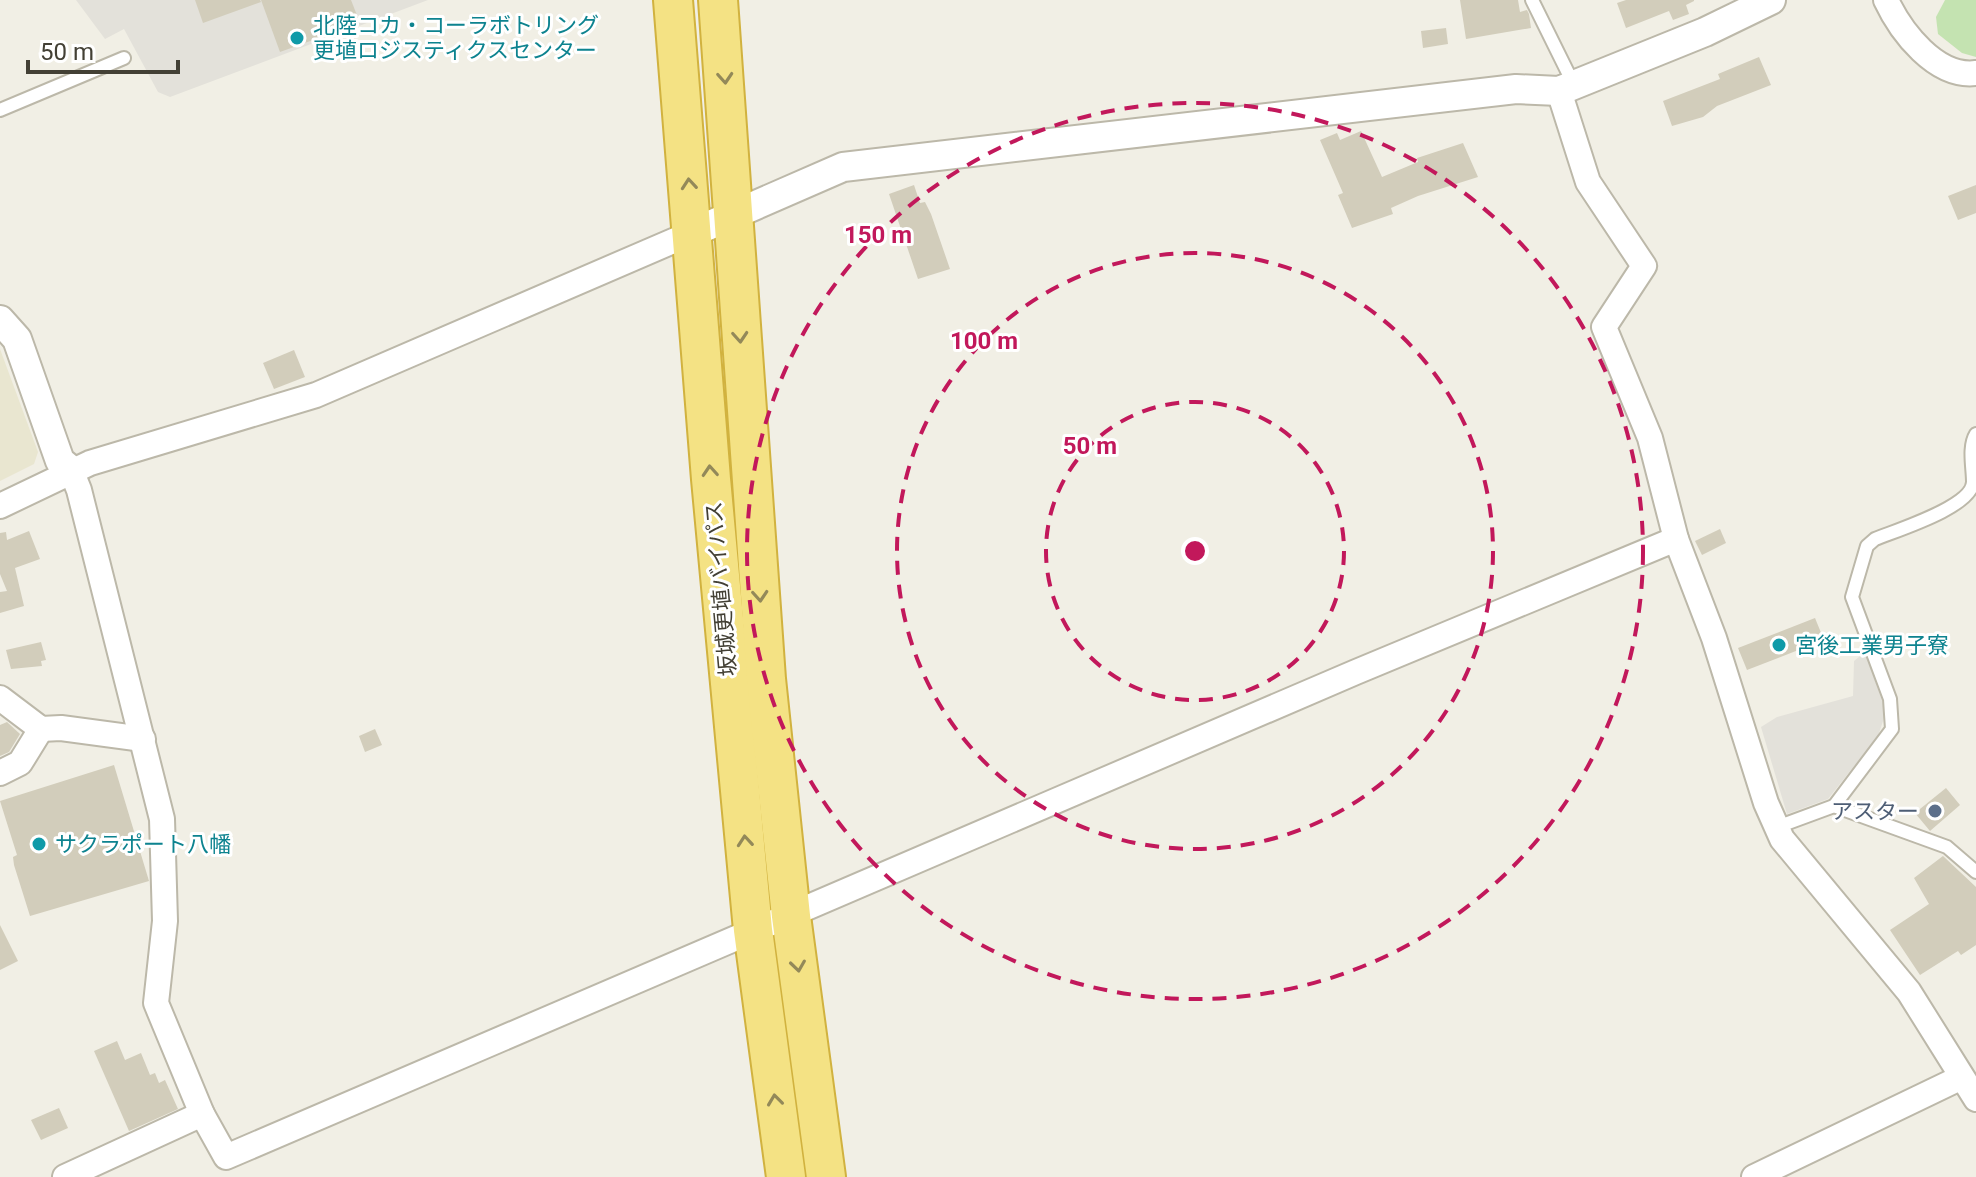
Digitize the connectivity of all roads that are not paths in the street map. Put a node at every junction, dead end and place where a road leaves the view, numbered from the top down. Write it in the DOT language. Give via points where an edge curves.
graph roads {
  1 [pos="673,0"];
  2 [pos="718,0"];
  3 [pos="1532,0"];
  4 [pos="1771,0"];
  5 [pos="1886,0"];
  6 [pos="124,58"];
  7 [pos="1976,73"];
  8 [pos="1566,88"];
  9 [pos="0,110"];
  10 [pos="732,215"];
  11 [pos="694,232"];
  12 [pos="0,320"];
  13 [pos="1976,434"];
  14 [pos="71,470"];
  15 [pos="0,506"];
  16 [pos="1676,539"];
  17 [pos="0,698"];
  18 [pos="41,729"];
  19 [pos="143,739"];
  20 [pos="0,773"];
  21 [pos="1834,806"];
  22 [pos="1777,827"];
  23 [pos="1976,872"];
  24 [pos="791,916"];
  25 [pos="753,930"];
  26 [pos="1960,1078"];
  27 [pos="1976,1099"];
  28 [pos="202,1114"];
  29 [pos="65,1177"];
  30 [pos="786,1177"];
  31 [pos="826,1177"];
  32 [pos="1754,1177"];
  11 -- 1 [label="highway, 坂城更埴バイパス, one-way"];
  2 -- 10 [label="highway, 坂城更埴バイパス, one-way"];
  3 -- 8 [label="lane"];
  4 -- 8 [label="street"];
  5 -- 7 [label="street" via="1917,47 1948,68"];
  6 -- 9 [label="lane"];
  8 -- 10 [label="street" via="1516,89 843,167"];
  8 -- 16 [label="street" via="1588,182 1644,266 1604,327 1650,438"];
  10 -- 11 [label="street"];
  10 -- 24 [label="highway, 坂城更埴バイパス, one-way" via="766,679"];
  11 -- 14 [label="street" via="316,395"];
  25 -- 11 [label="highway, 坂城更埴バイパス, one-way"];
  12 -- 14 [label="street" via="17,339 60,461"];
  13 -- 21 [label="lane" via="1973,488 1964,501 1867,546 1852,597 1890,699 1892,729"];
  14 -- 15 [label="street"];
  14 -- 19 [label="street"];
  16 -- 22 [label="street"];
  16 -- 24 [label="street"];
  17 -- 18 [label="street"];
  18 -- 19 [label="street"];
  18 -- 20 [label="street" via="20,763"];
  19 -- 28 [label="street" via="162,819 165,857 156,1003"];
  21 -- 22 [label="lane"];
  21 -- 23 [label="lane" via="1947,847"];
  22 -- 26 [label="street" via="1909,992"];
  24 -- 25 [label="street"];
  24 -- 31 [label="highway, 坂城更埴バイパス, one-way"];
  25 -- 28 [label="street" via="226,1157"];
  30 -- 25 [label="highway, 坂城更埴バイパス, one-way"];
  26 -- 27 [label="street"];
  26 -- 32 [label="street"];
  28 -- 29 [label="street"];
}
